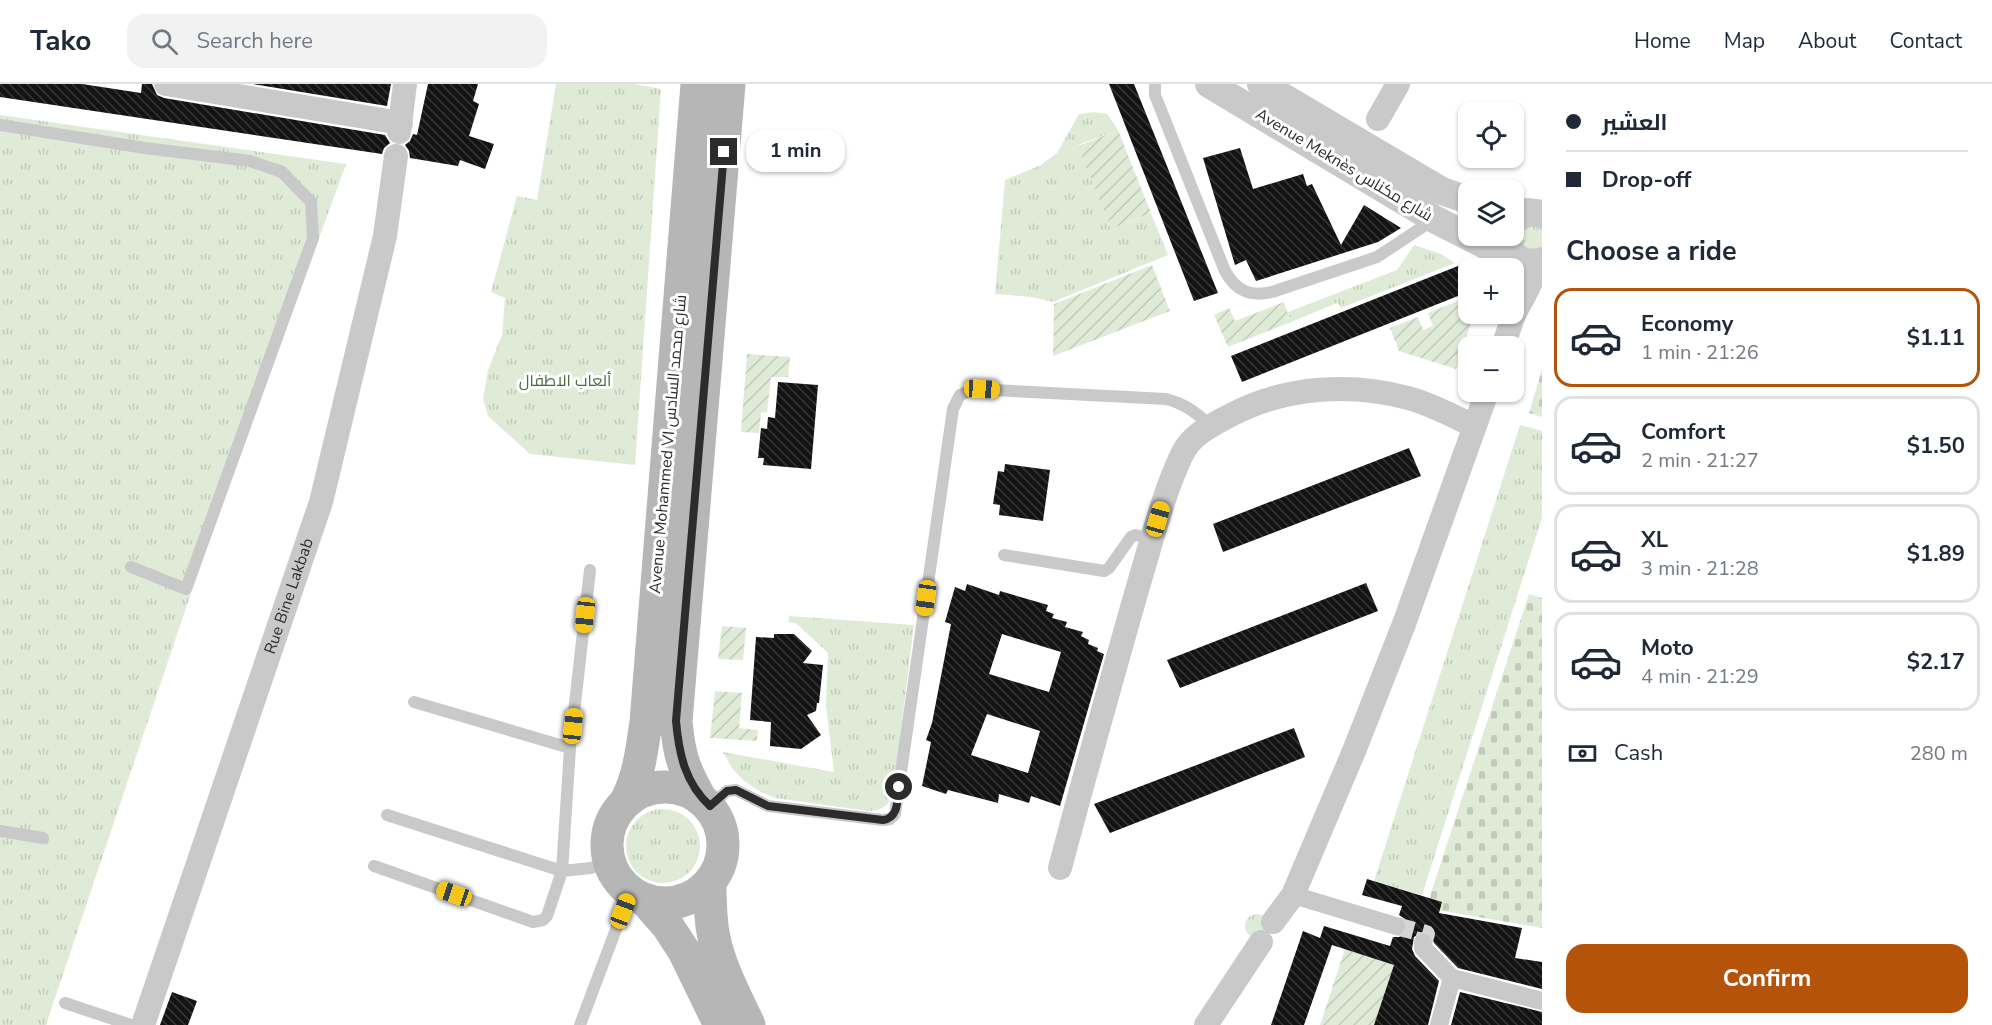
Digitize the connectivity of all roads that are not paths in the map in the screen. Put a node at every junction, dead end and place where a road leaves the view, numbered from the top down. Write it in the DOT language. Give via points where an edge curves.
graph roads {
  1 [pos="166,84"];
  2 [pos="405,84"];
  3 [pos="698,84"];
  4 [pos="729,84"];
  5 [pos="1155,84"];
  6 [pos="1209,84"];
  7 [pos="1261,84"];
  8 [pos="1398,84"];
  9 [pos="1378,118"];
  10 [pos="0,125"];
  11 [pos="396,156"];
  12 [pos="1458,196"];
  13 [pos="1434,219"];
  14 [pos="1528,236"];
  15 [pos="1522,258"];
  16 [pos="1524,290"];
  17 [pos="1483,402"];
  18 [pos="1210,426"];
  19 [pos="1474,426"];
  20 [pos="1152,539"];
  21 [pos="1004,555"];
  22 [pos="131,567"];
  23 [pos="590,570"];
  24 [pos="414,702"];
  25 [pos="570,748"];
  26 [pos="626,801"];
  27 [pos="704,801"];
  28 [pos="387,815"];
  29 [pos="0,831"];
  30 [pos="43,838"];
  31 [pos="608,861"];
  32 [pos="374,866"];
  33 [pos="1060,868"];
  34 [pos="562,871"];
  35 [pos="710,882"];
  36 [pos="1293,894"];
  37 [pos="637,896"];
  38 [pos="1396,926"];
  39 [pos="1424,943"];
  40 [pos="1452,978"];
  41 [pos="1542,1001"];
  42 [pos="65,1003"];
  43 [pos="131,1025"];
  44 [pos="143,1025"];
  45 [pos="580,1025"];
  46 [pos="720,1025"];
  47 [pos="749,1025"];
  48 [pos="1206,1025"];
  49 [pos="1439,1025"];
  1 -- 2 [label="street" via="400,128"];
  3 -- 26 [label="main road, Avenue Mohammed VI شارع محمد السادس" via="646,722 639,766"];
  4 -- 27 [label="main road, Avenue Mohammed VI شارع محمد السادس" via="676,721 685,772"];
  5 -- 13 [label="lane" via="1155,95 1225,271 1239,289 1260,295 1377,257"];
  6 -- 13 [label="street, Avenue Meknès شارع مكناس"];
  7 -- 12 [label="street, Avenue Meknès شارع مكناس"];
  8 -- 9 [label="street"];
  10 -- 22 [label="lane" via="250,161 282,172 311,202 313,238 186,589"];
  11 -- 44 [label="street, Rue Bine Lakbab" via="385,236 321,502"];
  13 -- 14 [label="street, Avenue Meknès شارع مكناس" via="1489,247"];
  14 -- 15 [label="street"];
  14 -- 16 [label="street" via="1534,276"];
  17 -- 19 [label="street"];
  18 -- 19 [label="street" via="1267,400 1301,391 1343,389 1408,398"];
  18 -- 20 [label="street" via="1187,445 1163,499"];
  18 -- 27 [label="lane" via="1190,407 1166,399 974,389 960,395 953,409 895,814 883,820 768,806 736,790"];
  19 -- 36 [label="street" via="1404,624"];
  20 -- 21 [label="lane" via="1131,537 1104,571"];
  20 -- 33 [label="street"];
  23 -- 25 [label="lane"];
  24 -- 25 [label="lane"];
  25 -- 34 [label="lane"];
  26 -- 27 [label="main road" via="642,790 662,786 681,788"];
  26 -- 31 [label="main road" via="608,828"];
  27 -- 35 [label="main road" via="718,819 723,838 722,858"];
  28 -- 34 [label="lane"];
  29 -- 30 [label="lane"];
  31 -- 34 [label="lane"];
  31 -- 37 [label="main road" via="621,884"];
  32 -- 34 [label="lane" via="533,922 547,916"];
  35 -- 37 [label="main road" via="697,894 680,901 662,903"];
  35 -- 47 [label="main road" via="714,940"];
  36 -- 38 [label="street"];
  36 -- 48 [label="street"];
  37 -- 45 [label="lane" via="616,929"];
  37 -- 46 [label="main road" via="667,925 684,951"];
  39 -- 40 [label="street" via="1423,948"];
  40 -- 41 [label="street"];
  40 -- 49 [label="street"];
  42 -- 43 [label="lane"];
}
